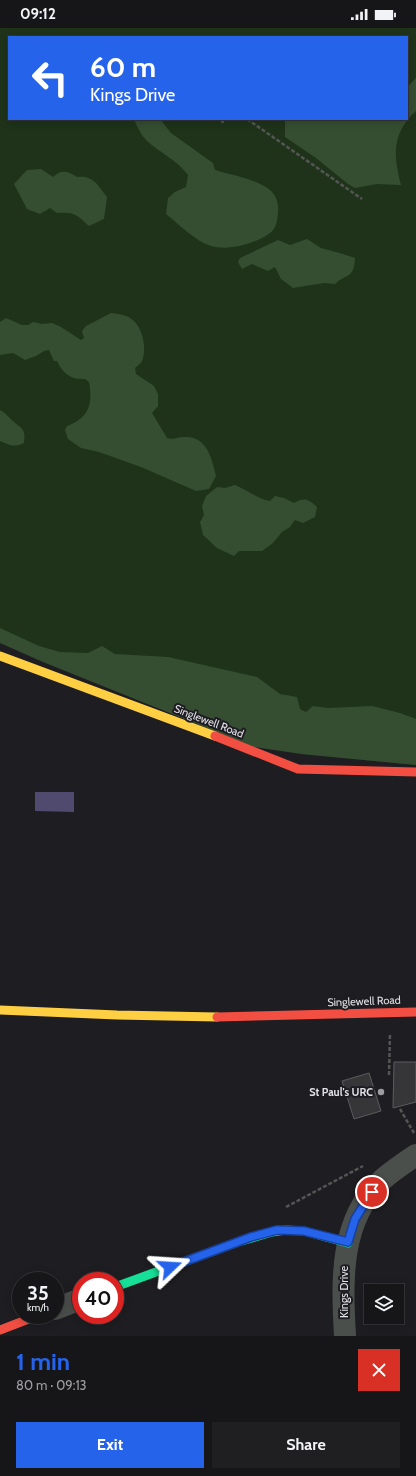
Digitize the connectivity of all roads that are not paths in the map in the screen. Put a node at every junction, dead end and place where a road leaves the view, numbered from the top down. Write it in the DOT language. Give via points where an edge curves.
graph roads {
  1 [pos="0,656"];
  2 [pos="416,772"];
  3 [pos="0,1010"];
  4 [pos="416,1012"];
  5 [pos="415,1145"];
  6 [pos="348,1242"];
  7 [pos="124,1284"];
  8 [pos="16,1324"];
  9 [pos="0,1330"];
  10 [pos="345,1336"];
  1 -- 2 [label="street, Singlewell Road" via="298,769"];
  3 -- 4 [label="street, Singlewell Road" via="170,1016"];
  5 -- 6 [label="street, Kings Drive" via="372,1192 355,1219"];
  6 -- 7 [label="street" via="298,1230 272,1232"];
  6 -- 10 [label="street, Kings Drive" via="343,1276"];
  8 -- 9 [label="street"];
}
